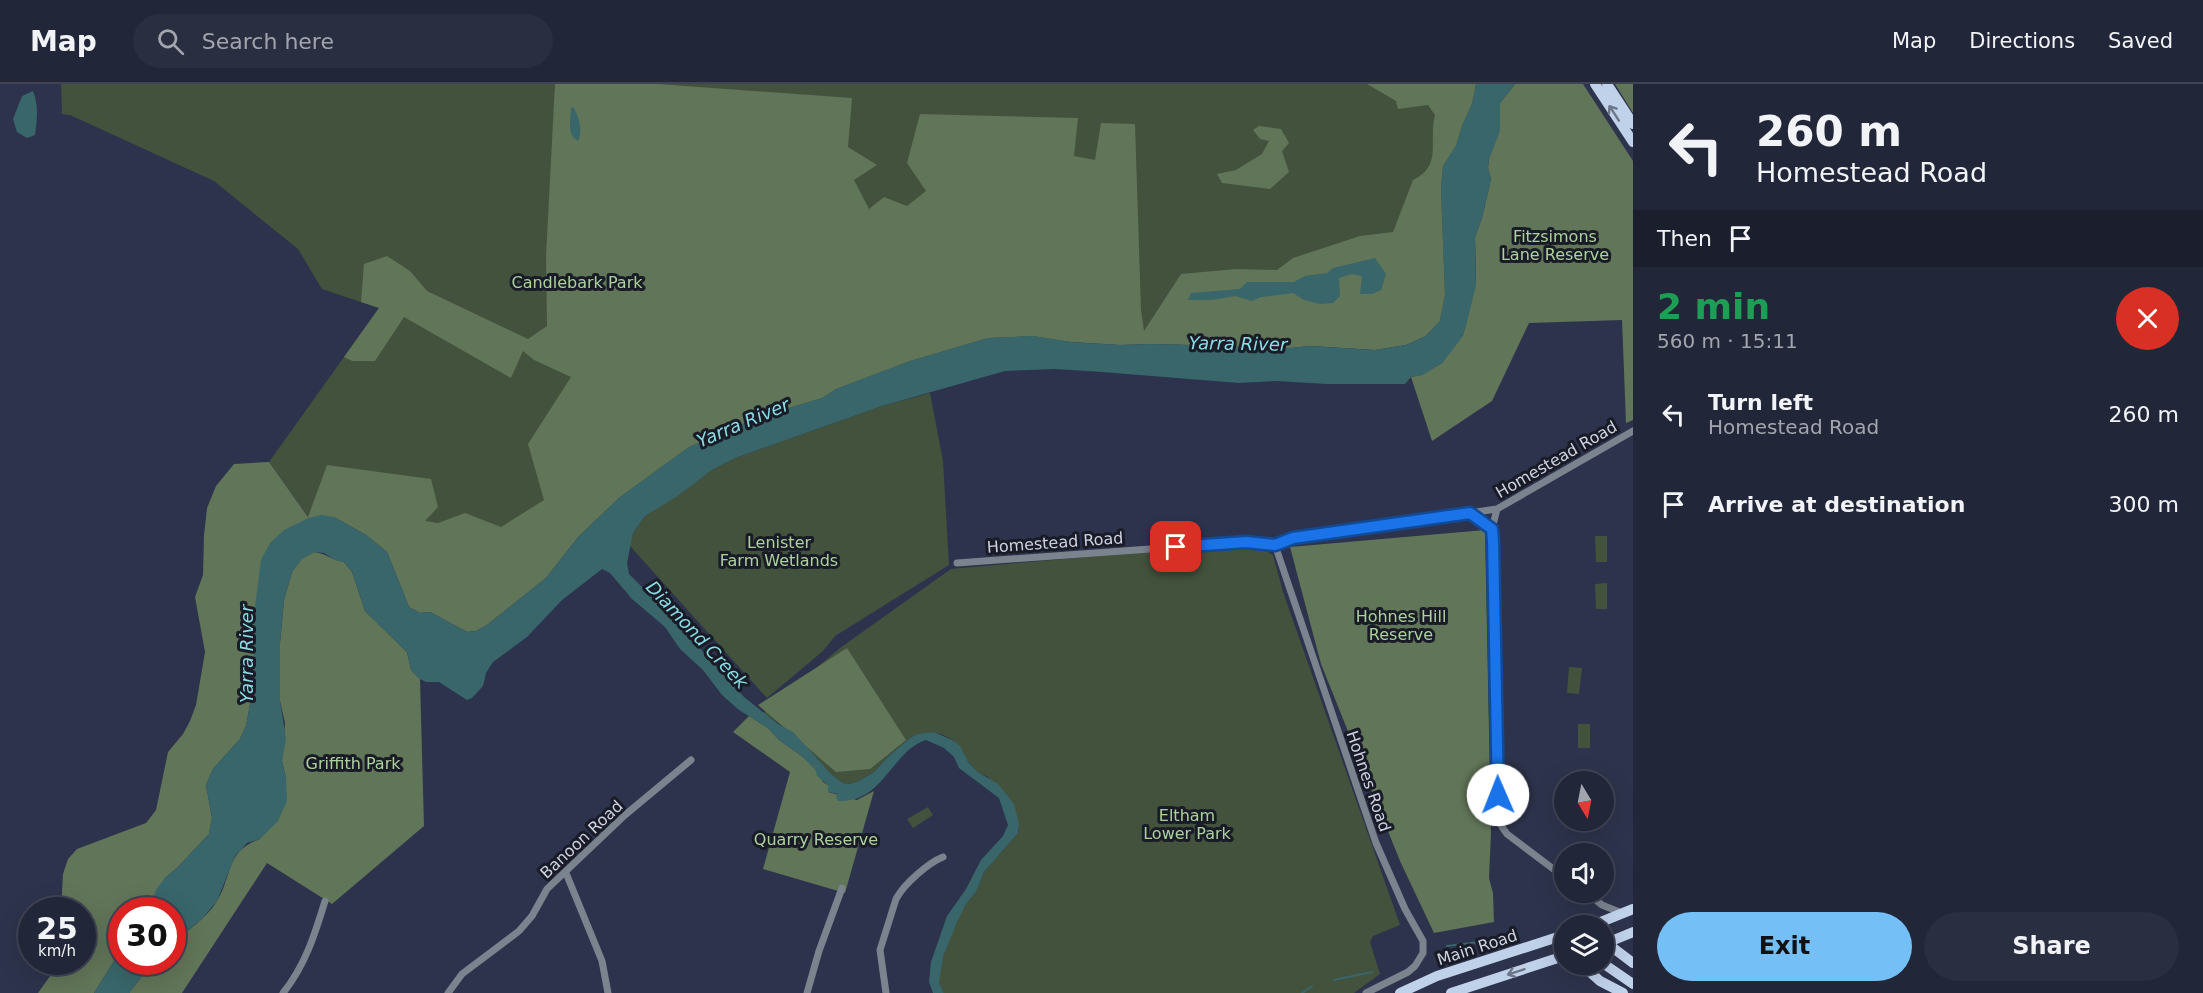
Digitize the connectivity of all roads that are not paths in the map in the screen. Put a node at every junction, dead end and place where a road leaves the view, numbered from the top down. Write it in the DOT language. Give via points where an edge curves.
graph roads {
  1 [pos="1595,84"];
  2 [pos="1607,84"];
  3 [pos="1633,124"];
  4 [pos="1633,142"];
  5 [pos="1633,431"];
  6 [pos="1497,509"];
  7 [pos="1470,513"];
  8 [pos="1492,529"];
  9 [pos="1275,545"];
  10 [pos="957,563"];
  11 [pos="691,760"];
  12 [pos="943,857"];
  13 [pos="1554,869"];
  14 [pos="566,873"];
  15 [pos="842,888"];
  16 [pos="325,902"];
  17 [pos="1600,903"];
  18 [pos="1602,905"];
  19 [pos="1628,911"];
  20 [pos="1601,915"];
  21 [pos="1614,917"];
  22 [pos="1633,932"];
  23 [pos="1554,938"];
  24 [pos="1614,939"];
  25 [pos="1614,949"];
  26 [pos="1554,960"];
  27 [pos="1632,961"];
  28 [pos="1614,971"];
  29 [pos="1593,975"];
  30 [pos="1633,984"];
  31 [pos="1468,991"];
  32 [pos="283,993"];
  33 [pos="448,993"];
  34 [pos="608,993"];
  35 [pos="807,993"];
  36 [pos="886,993"];
  37 [pos="1366,993"];
  38 [pos="1400,993"];
  39 [pos="1451,993"];
  40 [pos="1623,993"];
  4 -- 1 [label="main road, one-way"];
  2 -- 3 [label="main road"];
  5 -- 6 [label="street, Homestead Road"];
  6 -- 7 [label="street, Homestead Road"];
  6 -- 8 [label="street"];
  7 -- 8 [label="street"];
  7 -- 9 [label="street, Homestead Road" via="1293,538"];
  8 -- 13 [label="street" via="1499,817 1507,834"];
  9 -- 10 [label="street, Homestead Road" via="1246,542"];
  9 -- 37 [label="street, Hohnes Road" via="1376,843 1423,941 1423,953 1415,966"];
  11 -- 14 [label="street, Banoon Road" via="625,815"];
  12 -- 36 [label="street" via="933,861 896,899 880,950"];
  14 -- 33 [label="street, Banoon Road" via="542,895 519,931 462,974"];
  14 -- 34 [label="street" via="602,960"];
  15 -- 35 [label="street"];
  16 -- 32 [label="street" via="309,950"];
  17 -- 18 [label="street"];
  18 -- 19 [label="street"];
  18 -- 20 [label="street"];
  19 -- 21 [label="main road"];
  22 -- 24 [label="main road"];
  23 -- 38 [label="main road, Main Road" via="1437,976"];
  25 -- 27 [label="main road"];
  26 -- 31 [label="main road, one-way"];
  28 -- 30 [label="main road"];
  29 -- 40 [label="main road"];
  31 -- 39 [label="main road"];
}
